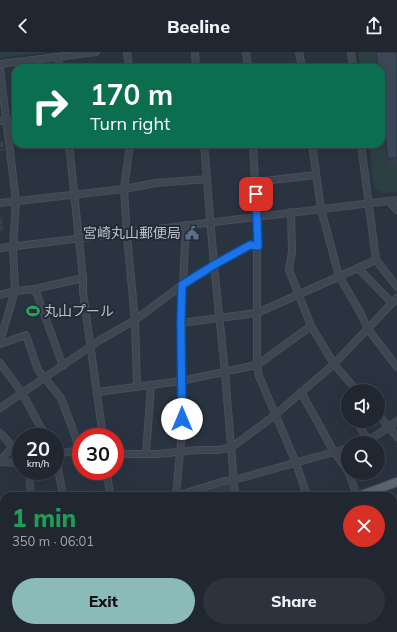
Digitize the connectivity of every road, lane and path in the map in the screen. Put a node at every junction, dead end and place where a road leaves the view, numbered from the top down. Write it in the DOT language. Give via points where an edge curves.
graph roads {
  1 [pos="96,52"];
  2 [pos="128,52"];
  3 [pos="195,52"];
  4 [pos="246,52"];
  5 [pos="299,52"];
  6 [pos="351,52"];
  7 [pos="58,57"];
  8 [pos="0,64"];
  9 [pos="59,64"];
  10 [pos="129,64"];
  11 [pos="196,64"];
  12 [pos="248,64"];
  13 [pos="301,64"];
  14 [pos="352,64"];
  15 [pos="0,68"];
  16 [pos="12,120"];
  17 [pos="0,121"];
  18 [pos="7,121"];
  19 [pos="69,148"];
  20 [pos="129,148"];
  21 [pos="204,148"];
  22 [pos="253,148"];
  23 [pos="313,148"];
  24 [pos="362,148"];
  25 [pos="316,175"];
  26 [pos="207,179"];
  27 [pos="255,182"];
  28 [pos="124,190"];
  29 [pos="74,195"];
  30 [pos="16,200"];
  31 [pos="397,200"];
  32 [pos="389,201"];
  33 [pos="0,202"];
  34 [pos="369,203"];
  35 [pos="322,208"];
  36 [pos="397,210"];
  37 [pos="291,212"];
  38 [pos="258,217"];
  39 [pos="211,223"];
  40 [pos="186,225"];
  41 [pos="127,232"];
  42 [pos="78,239"];
  43 [pos="258,246"];
  44 [pos="13,247"];
  45 [pos="0,248"];
  46 [pos="376,260"];
  47 [pos="214,265"];
  48 [pos="358,268"];
  49 [pos="339,276"];
  50 [pos="83,278"];
  51 [pos="182,285"];
  52 [pos="397,287"];
  53 [pos="35,289"];
  54 [pos="15,290"];
  55 [pos="298,294"];
  56 [pos="0,295"];
  57 [pos="395,301"];
  58 [pos="257,313"];
  59 [pos="220,318"];
  60 [pos="135,320"];
  61 [pos="181,323"];
  62 [pos="312,326"];
  63 [pos="368,329"];
  64 [pos="0,341"];
  65 [pos="0,344"];
  66 [pos="90,346"];
  67 [pos="0,363"];
  68 [pos="334,364"];
  69 [pos="257,365"];
  70 [pos="63,366"];
  71 [pos="397,367"];
  72 [pos="225,372"];
  73 [pos="44,378"];
  74 [pos="181,381"];
  75 [pos="351,384"];
  76 [pos="151,385"];
  77 [pos="137,387"];
  78 [pos="97,392"];
  79 [pos="302,392"];
  80 [pos="22,393"];
  81 [pos="0,408"];
  82 [pos="275,415"];
  83 [pos="397,421"];
  84 [pos="385,422"];
  85 [pos="389,427"];
  86 [pos="41,428"];
  87 [pos="72,428"];
  88 [pos="102,428"];
  89 [pos="0,433"];
  90 [pos="374,436"];
  91 [pos="397,437"];
  92 [pos="12,445"];
  93 [pos="12,447"];
  94 [pos="232,447"];
  95 [pos="341,450"];
  96 [pos="179,452"];
  97 [pos="334,452"];
  98 [pos="124,454"];
  99 [pos="146,454"];
  100 [pos="0,461"];
  101 [pos="341,461"];
  102 [pos="12,462"];
  103 [pos="296,463"];
  104 [pos="29,480"];
  105 [pos="60,480"];
  106 [pos="108,480"];
  107 [pos="234,480"];
  108 [pos="352,480"];
  109 [pos="397,482"];
  110 [pos="30,492"];
  111 [pos="62,492"];
  112 [pos="110,492"];
  113 [pos="176,492"];
  114 [pos="189,492"];
  115 [pos="235,492"];
  116 [pos="306,492"];
  117 [pos="356,492"];
  118 [pos="369,492"];
  1 -- 7 [label="street"];
  2 -- 10 [label="street"];
  3 -- 11 [label="street"];
  4 -- 12 [label="street"];
  5 -- 13 [label="street"];
  6 -- 14 [label="street"];
  7 -- 8 [label="street"];
  7 -- 9 [label="street"];
  15 -- 18 [label="street"];
  16 -- 18 [label="street"];
  17 -- 18 [label="street"];
  18 -- 30 [label="street"];
  19 -- 29 [label="street"];
  20 -- 28 [label="street"];
  21 -- 26 [label="street"];
  22 -- 27 [label="street"];
  23 -- 25 [label="street"];
  24 -- 34 [label="street"];
  25 -- 27 [label="street"];
  25 -- 35 [label="street"];
  26 -- 28 [label="street" via="156,183"];
  26 -- 39 [label="street"];
  27 -- 38 [label="street"];
  28 -- 29 [label="street"];
  28 -- 41 [label="street"];
  29 -- 30 [label="street"];
  29 -- 42 [label="street"];
  30 -- 33 [label="street"];
  30 -- 44 [label="street"];
  31 -- 32 [label="street"];
  32 -- 34 [label="street"];
  32 -- 36 [label="street"];
  34 -- 35 [label="street"];
  34 -- 46 [label="street"];
  35 -- 37 [label="street"];
  35 -- 49 [label="street"];
  37 -- 38 [label="street"];
  37 -- 55 [label="street" via="292,252 289,270"];
  38 -- 39 [label="street"];
  38 -- 43 [label="street"];
  39 -- 40 [label="street"];
  39 -- 47 [label="street"];
  40 -- 41 [label="street"];
  40 -- 51 [label="street"];
  41 -- 42 [label="street"];
  41 -- 60 [label="street"];
  42 -- 44 [label="street"];
  42 -- 50 [label="street"];
  43 -- 47 [label="street" via="250,245"];
  43 -- 58 [label="street"];
  44 -- 45 [label="street"];
  44 -- 54 [label="street"];
  46 -- 48 [label="street"];
  46 -- 52 [label="street"];
  47 -- 51 [label="street"];
  47 -- 59 [label="street"];
  48 -- 49 [label="street"];
  48 -- 57 [label="street"];
  49 -- 55 [label="street"];
  49 -- 63 [label="street"];
  50 -- 53 [label="street"];
  50 -- 66 [label="street"];
  51 -- 60 [label="street"];
  51 -- 61 [label="street"];
  53 -- 54 [label="street"];
  53 -- 70 [label="street"];
  54 -- 56 [label="street"];
  54 -- 64 [label="street"];
  55 -- 58 [label="street"];
  55 -- 62 [label="street"];
  57 -- 63 [label="street"];
  58 -- 59 [label="street"];
  58 -- 69 [label="street"];
  59 -- 61 [label="street"];
  59 -- 72 [label="street"];
  60 -- 66 [label="street"];
  60 -- 77 [label="street"];
  61 -- 74 [label="street"];
  62 -- 68 [label="street"];
  62 -- 69 [label="street"];
  63 -- 68 [label="street"];
  63 -- 71 [label="street"];
  65 -- 73 [label="street" via="26,335 38,370"];
  66 -- 70 [label="street"];
  66 -- 78 [label="street"];
  67 -- 80 [label="street"];
  68 -- 75 [label="street"];
  68 -- 79 [label="street"];
  69 -- 72 [label="street"];
  69 -- 82 [label="street"];
  70 -- 73 [label="street"];
  72 -- 74 [label="street"];
  72 -- 94 [label="street"];
  73 -- 80 [label="street"];
  73 -- 87 [label="street" via="61,398"];
  74 -- 76 [label="street"];
  74 -- 96 [label="street" via="182,431"];
  76 -- 77 [label="street"];
  76 -- 99 [label="street"];
  77 -- 78 [label="street"];
  78 -- 88 [label="street"];
  79 -- 82 [label="street"];
  79 -- 97 [label="street"];
  80 -- 81 [label="street"];
  80 -- 86 [label="street"];
  82 -- 94 [label="street"];
  82 -- 103 [label="street"];
  83 -- 85 [label="street"];
  84 -- 85 [label="street"];
  85 -- 90 [label="street"];
  85 -- 91 [label="street"];
  89 -- 92 [label="street"];
  93 -- 100 [label="street"];
  94 -- 96 [label="street"];
  94 -- 107 [label="street"];
  95 -- 97 [label="street"];
  96 -- 99 [label="street"];
  96 -- 113 [label="street"];
  97 -- 101 [label="street"];
  97 -- 103 [label="street"];
  98 -- 99 [label="street"];
  100 -- 102 [label="street"];
  103 -- 107 [label="street"];
  103 -- 116 [label="street"];
  104 -- 110 [label="street"];
  105 -- 111 [label="street"];
  106 -- 112 [label="street"];
  107 -- 114 [label="street"];
  107 -- 115 [label="street"];
  108 -- 117 [label="street"];
  109 -- 118 [label="main road"];
}
